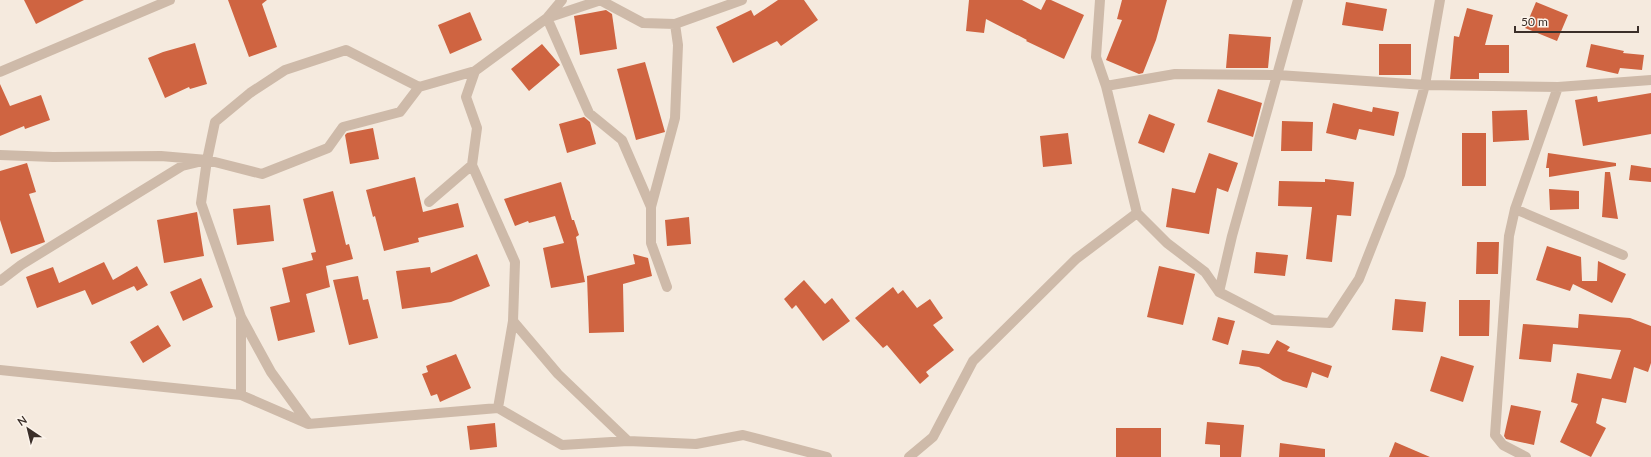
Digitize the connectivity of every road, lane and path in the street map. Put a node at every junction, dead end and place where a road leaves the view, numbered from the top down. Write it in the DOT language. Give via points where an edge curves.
graph roads {
  1 [pos="170,0"];
  2 [pos="562,0"];
  3 [pos="601,0"];
  4 [pos="742,0"];
  5 [pos="1100,0"];
  6 [pos="1298,0"];
  7 [pos="1440,0"];
  8 [pos="547,18"];
  9 [pos="675,24"];
  10 [pos="475,71"];
  11 [pos="0,72"];
  12 [pos="1278,75"];
  13 [pos="1651,80"];
  14 [pos="1425,85"];
  15 [pos="1106,86"];
  16 [pos="419,87"];
  17 [pos="1558,87"];
  18 [pos="0,155"];
  19 [pos="207,160"];
  20 [pos="472,165"];
  21 [pos="429,202"];
  22 [pos="651,207"];
  23 [pos="1515,209"];
  24 [pos="1137,214"];
  25 [pos="1623,256"];
  26 [pos="0,281"];
  27 [pos="667,287"];
  28 [pos="1219,292"];
  29 [pos="241,317"];
  30 [pos="513,321"];
  31 [pos="0,370"];
  32 [pos="241,395"];
  33 [pos="498,408"];
  34 [pos="308,424"];
  35 [pos="628,441"];
  36 [pos="827,457"];
  37 [pos="908,457"];
  38 [pos="1526,457"];
  1 -- 11 [label="street"];
  2 -- 8 [label="street"];
  3 -- 8 [label="street"];
  3 -- 9 [label="street" via="643,23"];
  4 -- 9 [label="street"];
  5 -- 15 [label="street" via="1096,57"];
  6 -- 12 [label="street"];
  7 -- 14 [label="street"];
  8 -- 10 [label="street"];
  8 -- 22 [label="street" via="588,113 622,140"];
  9 -- 22 [label="street" via="678,45 675,118"];
  10 -- 16 [label="street"];
  10 -- 20 [label="street" via="466,97 477,128"];
  12 -- 14 [label="street"];
  12 -- 15 [label="street" via="1174,74"];
  12 -- 28 [label="street" via="1232,236"];
  13 -- 17 [label="street"];
  14 -- 17 [label="street"];
  14 -- 28 [label="street" via="1400,175 1359,279 1330,324 1273,320"];
  15 -- 24 [label="street"];
  16 -- 19 [label="street" via="400,112 343,127 328,148 262,174"];
  16 -- 19 [label="street" via="346,50 285,70 250,93 215,122"];
  17 -- 23 [label="street"];
  18 -- 19 [label="street" via="53,158 161,156"];
  19 -- 26 [label="street" via="182,166"];
  19 -- 29 [label="street" via="201,203"];
  20 -- 21 [label="street"];
  20 -- 30 [label="street" via="515,262"];
  22 -- 27 [label="street" via="651,243"];
  23 -- 25 [label="street"];
  23 -- 38 [label="street" via="1509,236 1495,435 1503,445"];
  24 -- 28 [label="street" via="1167,243 1205,272"];
  24 -- 37 [label="street" via="1076,259 973,361 933,437"];
  29 -- 32 [label="street"];
  29 -- 34 [label="street" via="271,372"];
  30 -- 33 [label="street"];
  30 -- 35 [label="street" via="558,374"];
  31 -- 32 [label="street"];
  32 -- 34 [label="street"];
  33 -- 34 [label="street"];
  33 -- 35 [label="street" via="562,444"];
  35 -- 36 [label="street" via="696,444 743,435"];
}
